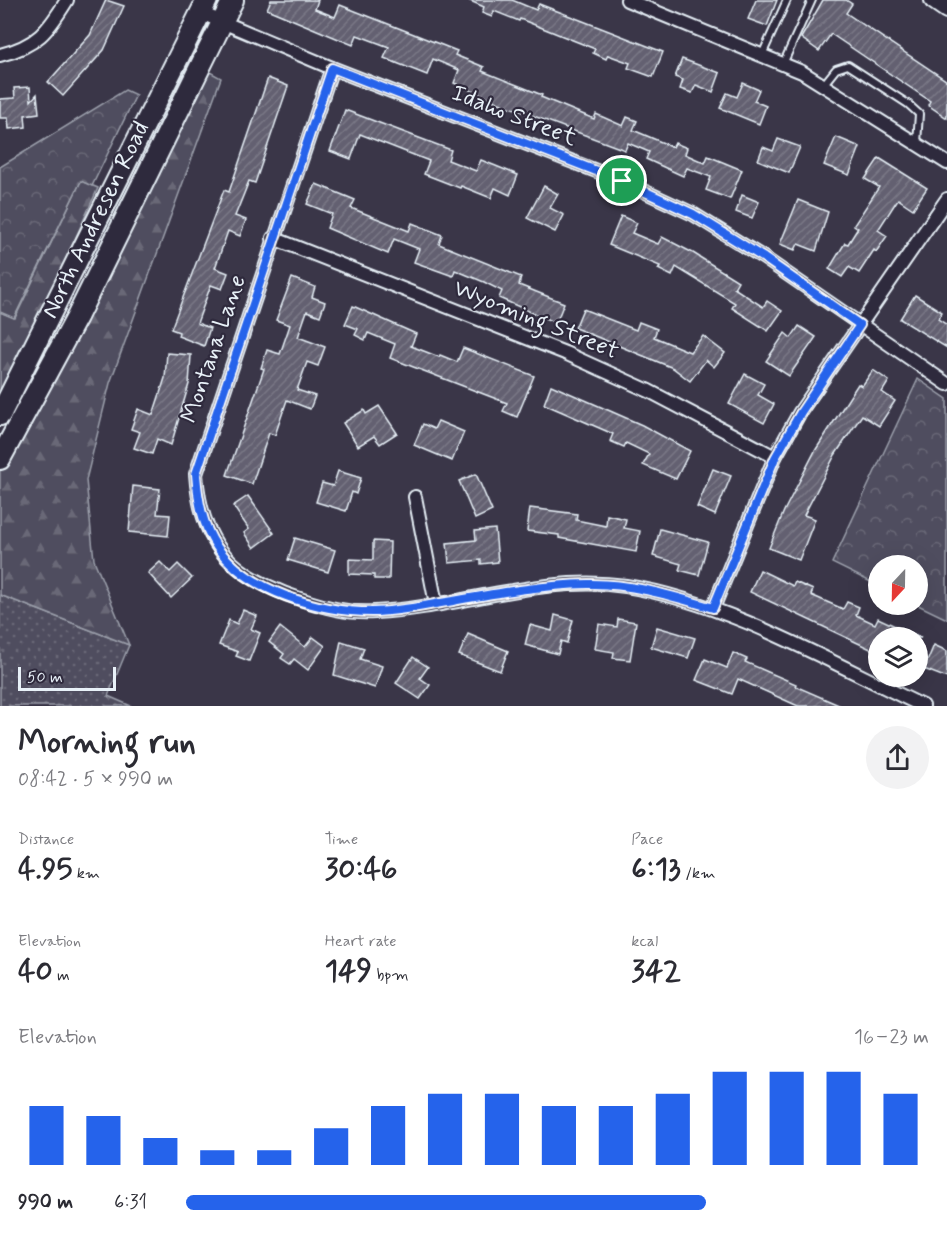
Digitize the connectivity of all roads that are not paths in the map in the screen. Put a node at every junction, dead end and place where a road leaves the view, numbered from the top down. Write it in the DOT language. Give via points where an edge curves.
graph roads {
  1 [pos="67,0"];
  2 [pos="232,0"];
  3 [pos="627,0"];
  4 [pos="787,0"];
  5 [pos="812,0"];
  6 [pos="934,0"];
  7 [pos="641,3"];
  8 [pos="204,7"];
  9 [pos="947,9"];
  10 [pos="222,23"];
  11 [pos="0,55"];
  12 [pos="762,55"];
  13 [pos="783,64"];
  14 [pos="332,68"];
  15 [pos="824,84"];
  16 [pos="917,144"];
  17 [pos="947,164"];
  18 [pos="947,199"];
  19 [pos="273,238"];
  20 [pos="860,325"];
  21 [pos="947,384"];
  22 [pos="0,415"];
  23 [pos="775,458"];
  24 [pos="0,459"];
  25 [pos="415,497"];
  26 [pos="436,604"];
  27 [pos="713,608"];
  28 [pos="922,706"];
  1 -- 11 [label="street" via="41,38 18,51"];
  2 -- 10 [label="main road, North Andresen Road"];
  3 -- 7 [label="street"];
  4 -- 12 [label="lane"];
  5 -- 13 [label="lane"];
  6 -- 9 [label="main road"];
  7 -- 12 [label="street"];
  8 -- 10 [label="street, Idaho Street"];
  8 -- 22 [label="main road, North Andresen Road"];
  10 -- 14 [label="street, Idaho Street"];
  10 -- 24 [label="main road, North Andresen Road" via="46,378"];
  12 -- 13 [label="street"];
  13 -- 15 [label="street"];
  14 -- 19 [label="street, Montana Lane"];
  14 -- 20 [label="street, Idaho Street" via="622,181 693,214"];
  15 -- 16 [label="street"];
  15 -- 16 [label="lane" via="836,69 848,65 919,114"];
  16 -- 17 [label="street"];
  18 -- 20 [label="street"];
  19 -- 23 [label="street, Wyoming Street" via="565,353 649,391"];
  19 -- 26 [label="street, Montana Lane" via="196,474 205,525 218,548 237,569 285,594 344,611 374,612"];
  20 -- 21 [label="street, Idaho Street"];
  20 -- 23 [label="street"];
  23 -- 27 [label="street"];
  25 -- 26 [label="street"];
  26 -- 27 [label="street, Montana Lane" via="532,587 591,584 660,592"];
  27 -- 28 [label="street, Montana Lane"];
}
